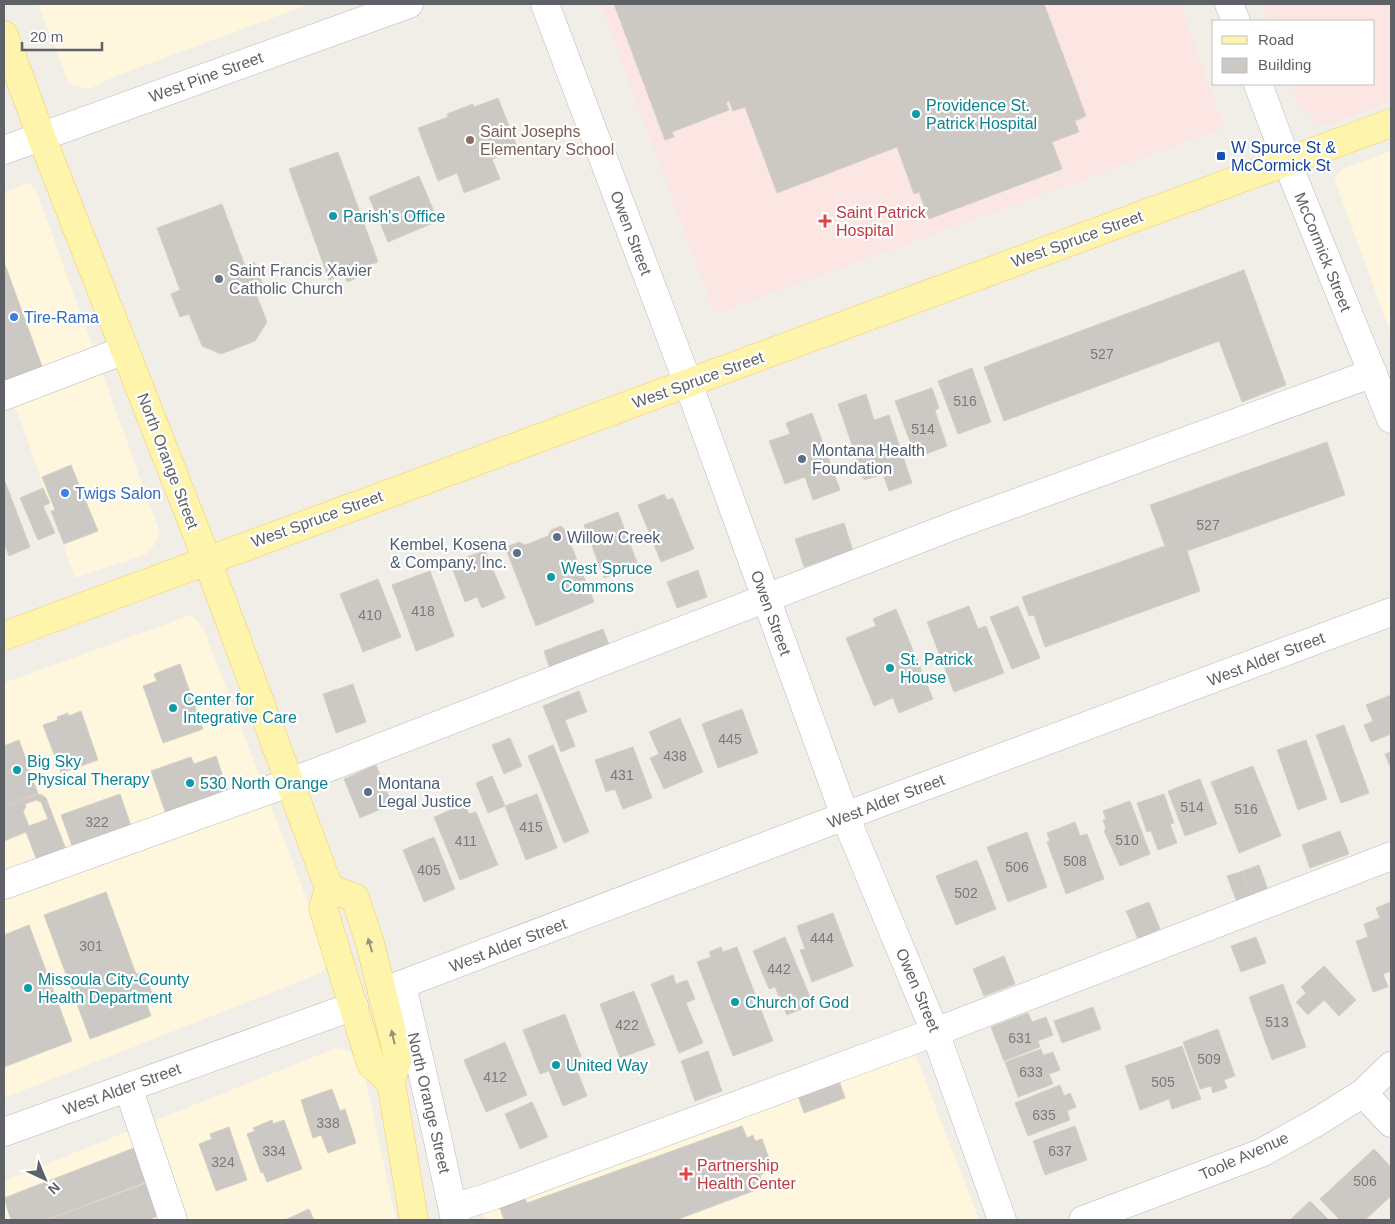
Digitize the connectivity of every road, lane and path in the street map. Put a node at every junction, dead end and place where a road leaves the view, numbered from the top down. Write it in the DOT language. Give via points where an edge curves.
graph roads {
  1 [pos="409,4"];
  2 [pos="545,4"];
  3 [pos="1229,4"];
  4 [pos="1236,20"];
  5 [pos="4,35"];
  6 [pos="1258,85"];
  7 [pos="1391,123"];
  8 [pos="41,136"];
  9 [pos="4,150"];
  10 [pos="1286,162"];
  11 [pos="125,350"];
  12 [pos="1373,373"];
  13 [pos="688,384"];
  14 [pos="4,396"];
  15 [pos="1391,419"];
  16 [pos="207,560"];
  17 [pos="766,599"];
  18 [pos="1391,612"];
  19 [pos="4,636"];
  20 [pos="290,782"];
  21 [pos="845,816"];
  22 [pos="1391,856"];
  23 [pos="4,885"];
  24 [pos="329,888"];
  25 [pos="392,988"];
  26 [pos="354,1006"];
  27 [pos="935,1032"];
  28 [pos="1391,1066"];
  29 [pos="391,1082"];
  30 [pos="128,1087"];
  31 [pos="1363,1093"];
  32 [pos="1391,1123"];
  33 [pos="4,1132"];
  34 [pos="454,1214"];
  35 [pos="173,1220"];
  36 [pos="414,1220"];
  37 [pos="1002,1220"];
  38 [pos="1083,1220"];
  1 -- 8 [label="street, West Pine Street"];
  2 -- 13 [label="street, Owen Street"];
  3 -- 4 [label="street"];
  5 -- 8 [label="main road, North Orange Street"];
  6 -- 10 [label="street, McCormick Street"];
  7 -- 10 [label="main road, West Spruce Street"];
  8 -- 9 [label="street, West Pine Street"];
  8 -- 11 [label="main road, North Orange Street"];
  10 -- 12 [label="street, McCormick Street"];
  10 -- 13 [label="main road, West Spruce Street"];
  11 -- 14 [label="street"];
  11 -- 16 [label="main road, North Orange Street"];
  12 -- 15 [label="street, McCormick Street"];
  12 -- 17 [label="street" via="958,524"];
  13 -- 16 [label="main road, West Spruce Street"];
  13 -- 17 [label="street, Owen Street"];
  16 -- 19 [label="main road, West Spruce Street"];
  16 -- 20 [label="main road, North Orange Street"];
  17 -- 20 [label="street"];
  17 -- 21 [label="street, Owen Street"];
  18 -- 21 [label="street, West Alder Street"];
  20 -- 23 [label="street"];
  20 -- 24 [label="main road, North Orange Street"];
  21 -- 25 [label="street, West Alder Street"];
  21 -- 27 [label="street, Owen Street"];
  22 -- 27 [label="street"];
  25 -- 24 [label="main road, North Orange Street, one-way" via="370,943 355,898"];
  24 -- 26 [label="main road, North Orange Street" via="322,908"];
  29 -- 25 [label="main road, North Orange Street, one-way" via="398,1057"];
  25 -- 34 [label="street, North Orange Street"];
  26 -- 29 [label="main road, North Orange Street" via="371,1064"];
  26 -- 30 [label="street, West Alder Street"];
  27 -- 34 [label="street" via="498,1194"];
  27 -- 37 [label="street, Owen Street"];
  28 -- 31 [label="street, Toole Avenue"];
  29 -- 36 [label="main road, North Orange Street"];
  30 -- 33 [label="street, West Alder Street"];
  30 -- 35 [label="street"];
  31 -- 32 [label="street"];
  31 -- 38 [label="street, Toole Avenue" via="1261,1153"];
}
